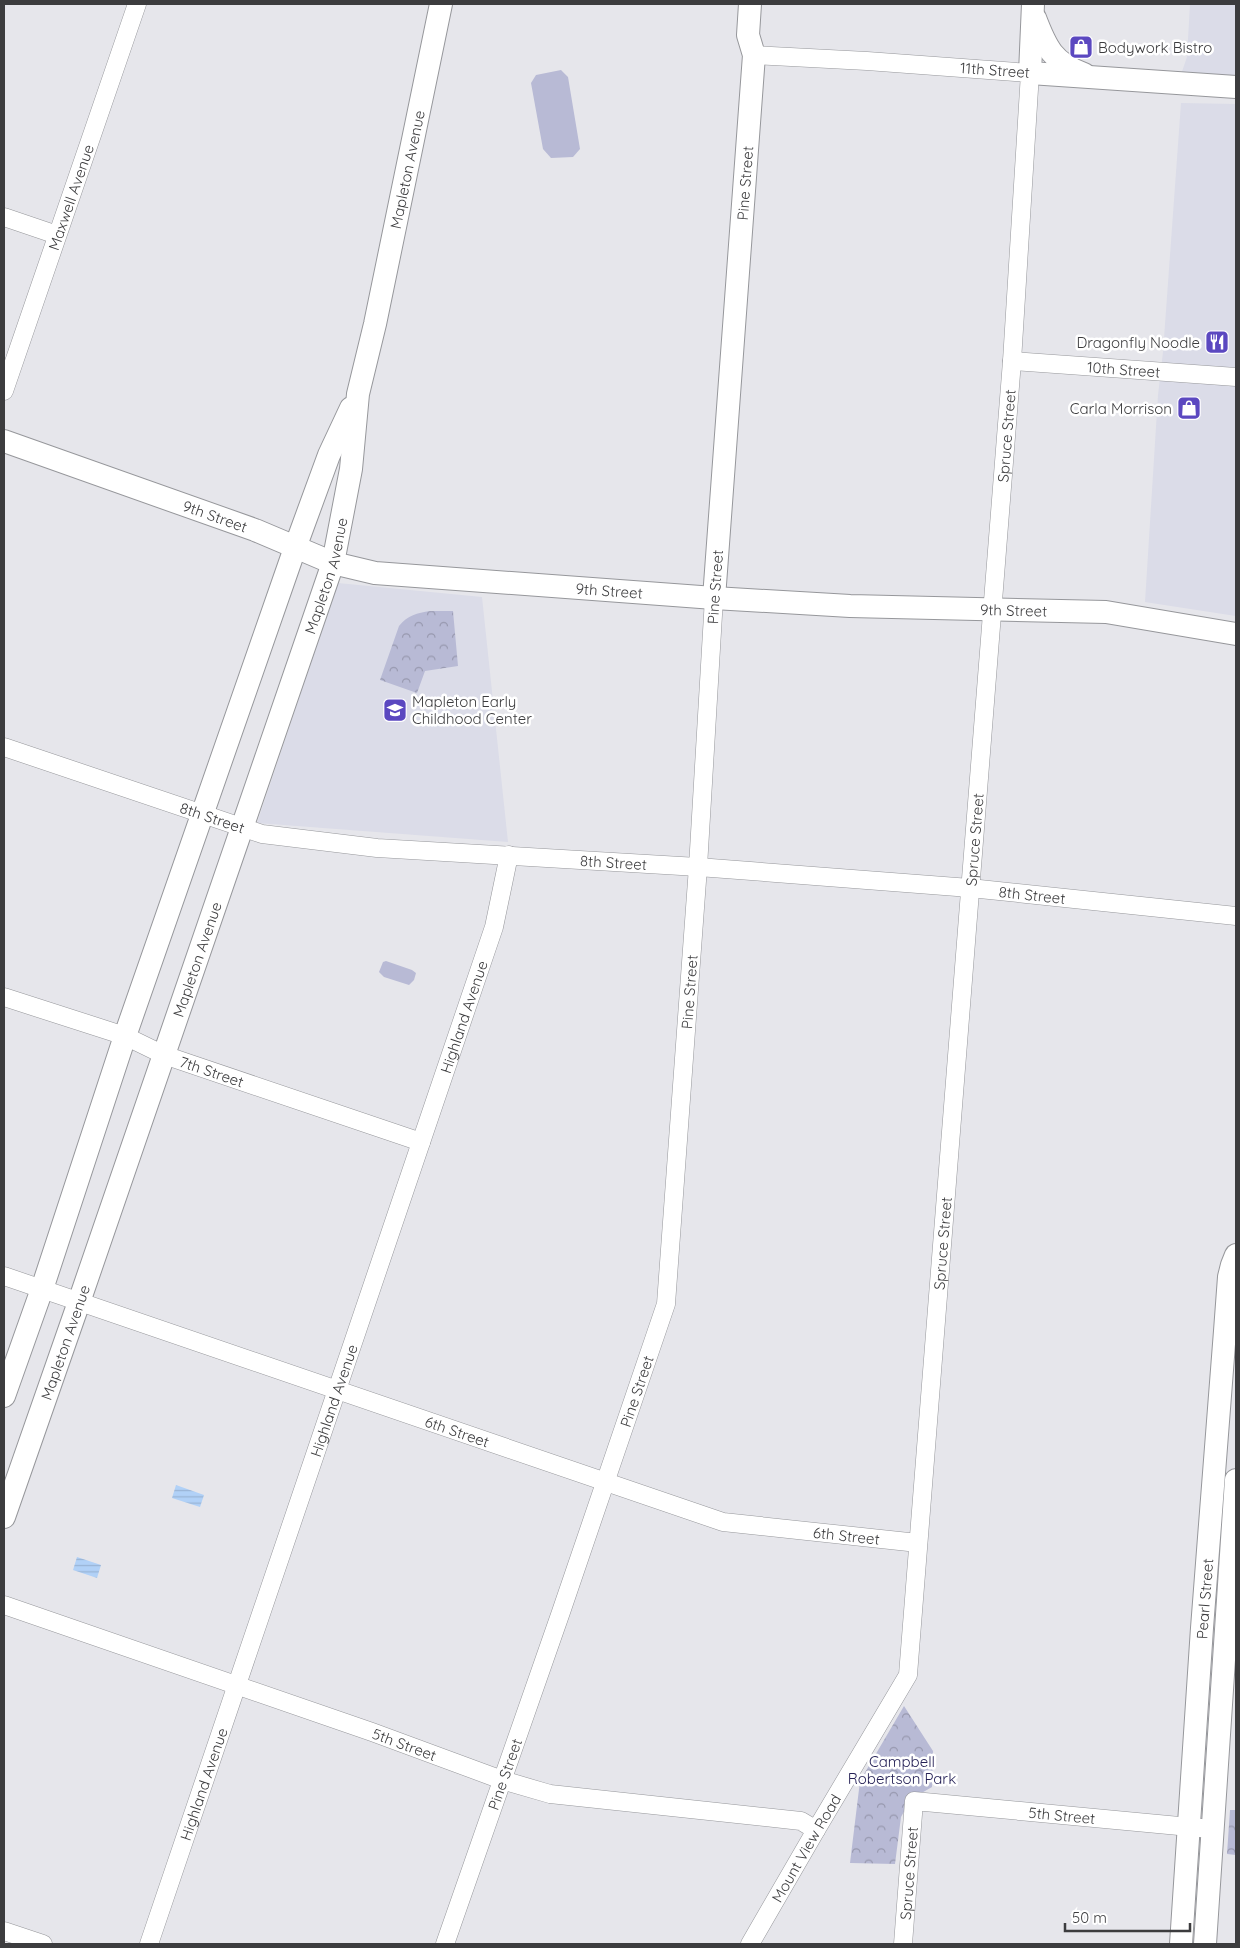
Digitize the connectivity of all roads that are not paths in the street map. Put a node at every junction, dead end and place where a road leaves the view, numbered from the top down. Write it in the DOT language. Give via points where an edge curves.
graph roads {
  1 [pos="137,4"];
  2 [pos="441,4"];
  3 [pos="750,4"];
  4 [pos="1033,7"];
  5 [pos="754,55"];
  6 [pos="1030,73"];
  7 [pos="1102,78"];
  8 [pos="1236,87"];
  9 [pos="4,217"];
  10 [pos="57,235"];
  11 [pos="1012,361"];
  12 [pos="1236,377"];
  13 [pos="4,391"];
  14 [pos="358,394"];
  15 [pos="4,441"];
  16 [pos="295,548"];
  17 [pos="333,563"];
  18 [pos="714,598"];
  19 [pos="992,610"];
  20 [pos="1236,634"];
  21 [pos="4,747"];
  22 [pos="203,814"];
  23 [pos="242,828"];
  24 [pos="510,855"];
  25 [pos="698,867"];
  26 [pos="970,888"];
  27 [pos="1236,916"];
  28 [pos="4,997"];
  29 [pos="125,1036"];
  30 [pos="164,1054"];
  31 [pos="421,1142"];
  32 [pos="1236,1255"];
  33 [pos="4,1276"];
  34 [pos="42,1289"];
  35 [pos="80,1302"];
  36 [pos="337,1390"];
  37 [pos="4,1396"];
  38 [pos="1236,1480"];
  39 [pos="604,1481"];
  40 [pos="4,1517"];
  41 [pos="1209,1540"];
  42 [pos="1234,1542"];
  43 [pos="918,1543"];
  44 [pos="4,1605"];
  45 [pos="908,1675"];
  46 [pos="237,1686"];
  47 [pos="502,1780"];
  48 [pos="914,1801"];
  49 [pos="1200,1828"];
  50 [pos="816,1830"];
  51 [pos="4,1931"];
  52 [pos="43,1944"];
  53 [pos="149,1944"];
  54 [pos="445,1944"];
  55 [pos="750,1944"];
  56 [pos="903,1944"];
  57 [pos="1181,1944"];
  58 [pos="1205,1944"];
  1 -- 10 [label="street, Maxwell Avenue"];
  2 -- 14 [label="street, Mapleton Avenue"];
  3 -- 5 [label="street, Pine Street" via="748,35"];
  4 -- 6 [label="street, Spruce Street"];
  4 -- 7 [label="street" via="1043,39 1053,56 1075,71"];
  5 -- 6 [label="street, 11th Street"];
  5 -- 18 [label="street, Pine Street"];
  6 -- 7 [label="street, 11th Street"];
  6 -- 11 [label="street, Spruce Street"];
  7 -- 8 [label="street, 11th Street"];
  9 -- 10 [label="street"];
  10 -- 13 [label="street, Maxwell Avenue"];
  11 -- 12 [label="street, 10th Street"];
  11 -- 19 [label="street, Spruce Street"];
  14 -- 16 [label="street, Mapleton Avenue" via="329,455"];
  14 -- 17 [label="street, Mapleton Avenue" via="351,469"];
  15 -- 16 [label="street, 9th Street" via="255,530"];
  16 -- 17 [label="street, 9th Street"];
  16 -- 22 [label="street, Mapleton Avenue"];
  17 -- 18 [label="street, 9th Street" via="403,576"];
  17 -- 23 [label="street, Mapleton Avenue"];
  18 -- 19 [label="street, 9th Street"];
  18 -- 25 [label="street, Pine Street"];
  19 -- 20 [label="street, 9th Street" via="1106,612"];
  19 -- 26 [label="street, Spruce Street"];
  21 -- 22 [label="street, 8th Street"];
  22 -- 23 [label="street, 8th Street"];
  22 -- 29 [label="street, Mapleton Avenue"];
  23 -- 24 [label="street, 8th Street" via="262,834 377,848"];
  23 -- 30 [label="street, Mapleton Avenue"];
  24 -- 25 [label="street, 8th Street"];
  24 -- 31 [label="street, Highland Avenue" via="494,927"];
  25 -- 26 [label="street, 8th Street"];
  25 -- 39 [label="street, Pine Street" via="666,1304"];
  26 -- 27 [label="street, 8th Street"];
  26 -- 43 [label="street, Spruce Street"];
  28 -- 29 [label="street, 7th Street"];
  29 -- 30 [label="street, 7th Street"];
  29 -- 34 [label="street, Mapleton Avenue"];
  30 -- 31 [label="street, 7th Street"];
  30 -- 35 [label="street, Mapleton Avenue"];
  31 -- 36 [label="street, Highland Avenue"];
  32 -- 41 [label="street, Pearl Street" via="1229,1277"];
  33 -- 34 [label="street, 6th Street"];
  34 -- 35 [label="street, 6th Street"];
  34 -- 37 [label="street, Mapleton Avenue"];
  35 -- 36 [label="street, 6th Street"];
  35 -- 40 [label="street, Mapleton Avenue"];
  36 -- 39 [label="street, 6th Street"];
  36 -- 46 [label="street, Highland Avenue"];
  38 -- 42 [label="street, Pearl Street"];
  39 -- 43 [label="street, 6th Street" via="723,1522"];
  39 -- 47 [label="street, Pine Street"];
  41 -- 42 [label="street"];
  41 -- 49 [label="street, Pearl Street"];
  42 -- 49 [label="street, Pearl Street"];
  43 -- 45 [label="street, Spruce Street"];
  44 -- 46 [label="street, 5th Street"];
  45 -- 50 [label="street, Mount View Road"];
  46 -- 47 [label="street, 5th Street"];
  46 -- 53 [label="street, Highland Avenue"];
  47 -- 50 [label="street, 5th Street" via="550,1794 801,1821"];
  47 -- 54 [label="street, Pine Street"];
  48 -- 49 [label="street, 5th Street"];
  48 -- 56 [label="street, Spruce Street"];
  49 -- 57 [label="street, Pearl Street"];
  49 -- 58 [label="street, Pearl Street"];
  50 -- 55 [label="street, Mount View Road"];
  51 -- 52 [label="street"];
}
